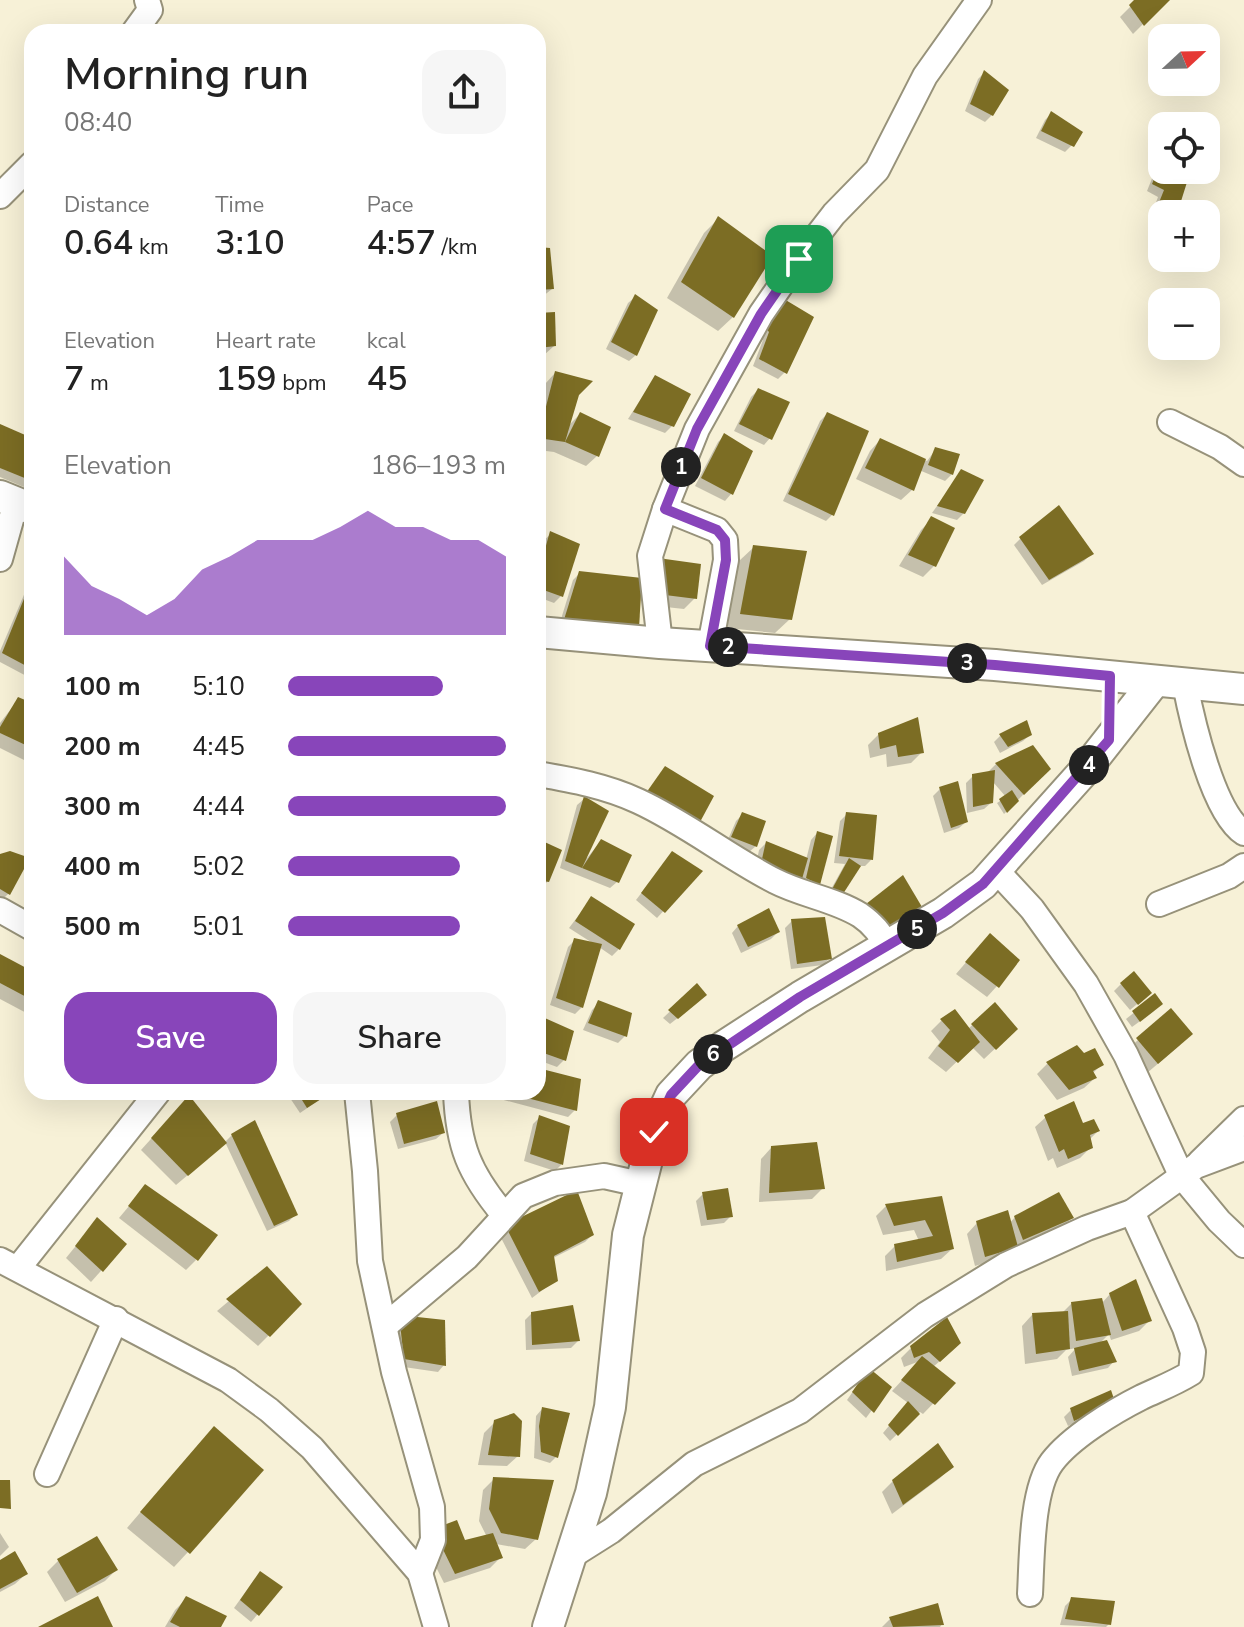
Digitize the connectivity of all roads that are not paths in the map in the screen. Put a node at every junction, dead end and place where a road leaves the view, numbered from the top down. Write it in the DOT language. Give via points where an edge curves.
graph roads {
  1 [pos="147,0"];
  2 [pos="979,0"];
  3 [pos="140,24"];
  4 [pos="24,172"];
  5 [pos="0,196"];
  6 [pos="1170,422"];
  7 [pos="1244,464"];
  8 [pos="16,502"];
  9 [pos="665,509"];
  10 [pos="0,559"];
  11 [pos="546,633"];
  12 [pos="660,643"];
  13 [pos="710,646"];
  14 [pos="1110,676"];
  15 [pos="1155,681"];
  16 [pos="1185,684"];
  17 [pos="1244,689"];
  18 [pos="1109,740"];
  19 [pos="546,775"];
  20 [pos="1244,833"];
  21 [pos="1244,866"];
  22 [pos="996,870"];
  23 [pos="1159,904"];
  24 [pos="0,910"];
  25 [pos="24,924"];
  26 [pos="888,947"];
  27 [pos="151,1100"];
  28 [pos="358,1100"];
  29 [pos="457,1100"];
  30 [pos="1244,1119"];
  31 [pos="1244,1148"];
  32 [pos="1189,1170"];
  33 [pos="640,1184"];
  34 [pos="1132,1212"];
  35 [pos="504,1215"];
  36 [pos="1244,1245"];
  37 [pos="6,1265"];
  38 [pos="116,1319"];
  39 [pos="385,1326"];
  40 [pos="47,1474"];
  41 [pos="573,1555"];
  42 [pos="420,1573"];
  43 [pos="1030,1594"];
  44 [pos="436,1627"];
  45 [pos="548,1627"];
  1 -- 3 [label="street" via="150,10"];
  2 -- 9 [label="street" via="925,76 877,170 834,214 761,314 697,429"];
  4 -- 5 [label="street"];
  6 -- 7 [label="street"];
  8 -- 10 [label="street"];
  9 -- 12 [label="street" via="650,556"];
  9 -- 13 [label="street" via="717,530 725,540"];
  11 -- 12 [label="main road"];
  12 -- 13 [label="main road"];
  13 -- 14 [label="main road"];
  14 -- 15 [label="main road"];
  14 -- 18 [label="main road"];
  15 -- 16 [label="main road"];
  15 -- 18 [label="main road"];
  16 -- 17 [label="main road"];
  16 -- 20 [label="street" via="1217,793"];
  18 -- 22 [label="main road"];
  19 -- 26 [label="street" via="591,783 637,800 751,869 858,914 878,930"];
  21 -- 23 [label="street"];
  22 -- 26 [label="main road" via="943,913"];
  22 -- 32 [label="street" via="1032,909 1086,984"];
  24 -- 25 [label="street"];
  26 -- 33 [label="main road" via="800,997 699,1065 671,1095"];
  27 -- 37 [label="street"];
  28 -- 39 [label="street" via="370,1261"];
  29 -- 35 [label="street" via="466,1157"];
  30 -- 32 [label="street"];
  31 -- 32 [label="street"];
  32 -- 34 [label="street"];
  32 -- 36 [label="street" via="1219,1221"];
  33 -- 35 [label="street" via="604,1176 555,1183 523,1196"];
  33 -- 41 [label="main road" via="628,1235 610,1407"];
  34 -- 41 [label="street" via="1006,1265 925,1315 800,1411 694,1464"];
  34 -- 43 [label="street" via="1185,1328 1193,1352 1191,1373 1114,1414 1051,1463 1039,1495"];
  35 -- 39 [label="street" via="467,1257"];
  37 -- 38 [label="street"];
  38 -- 40 [label="street"];
  38 -- 42 [label="street" via="228,1380 269,1410 312,1448"];
  39 -- 42 [label="street" via="432,1507 433,1540"];
  41 -- 45 [label="main road"];
  42 -- 44 [label="street"];
}
